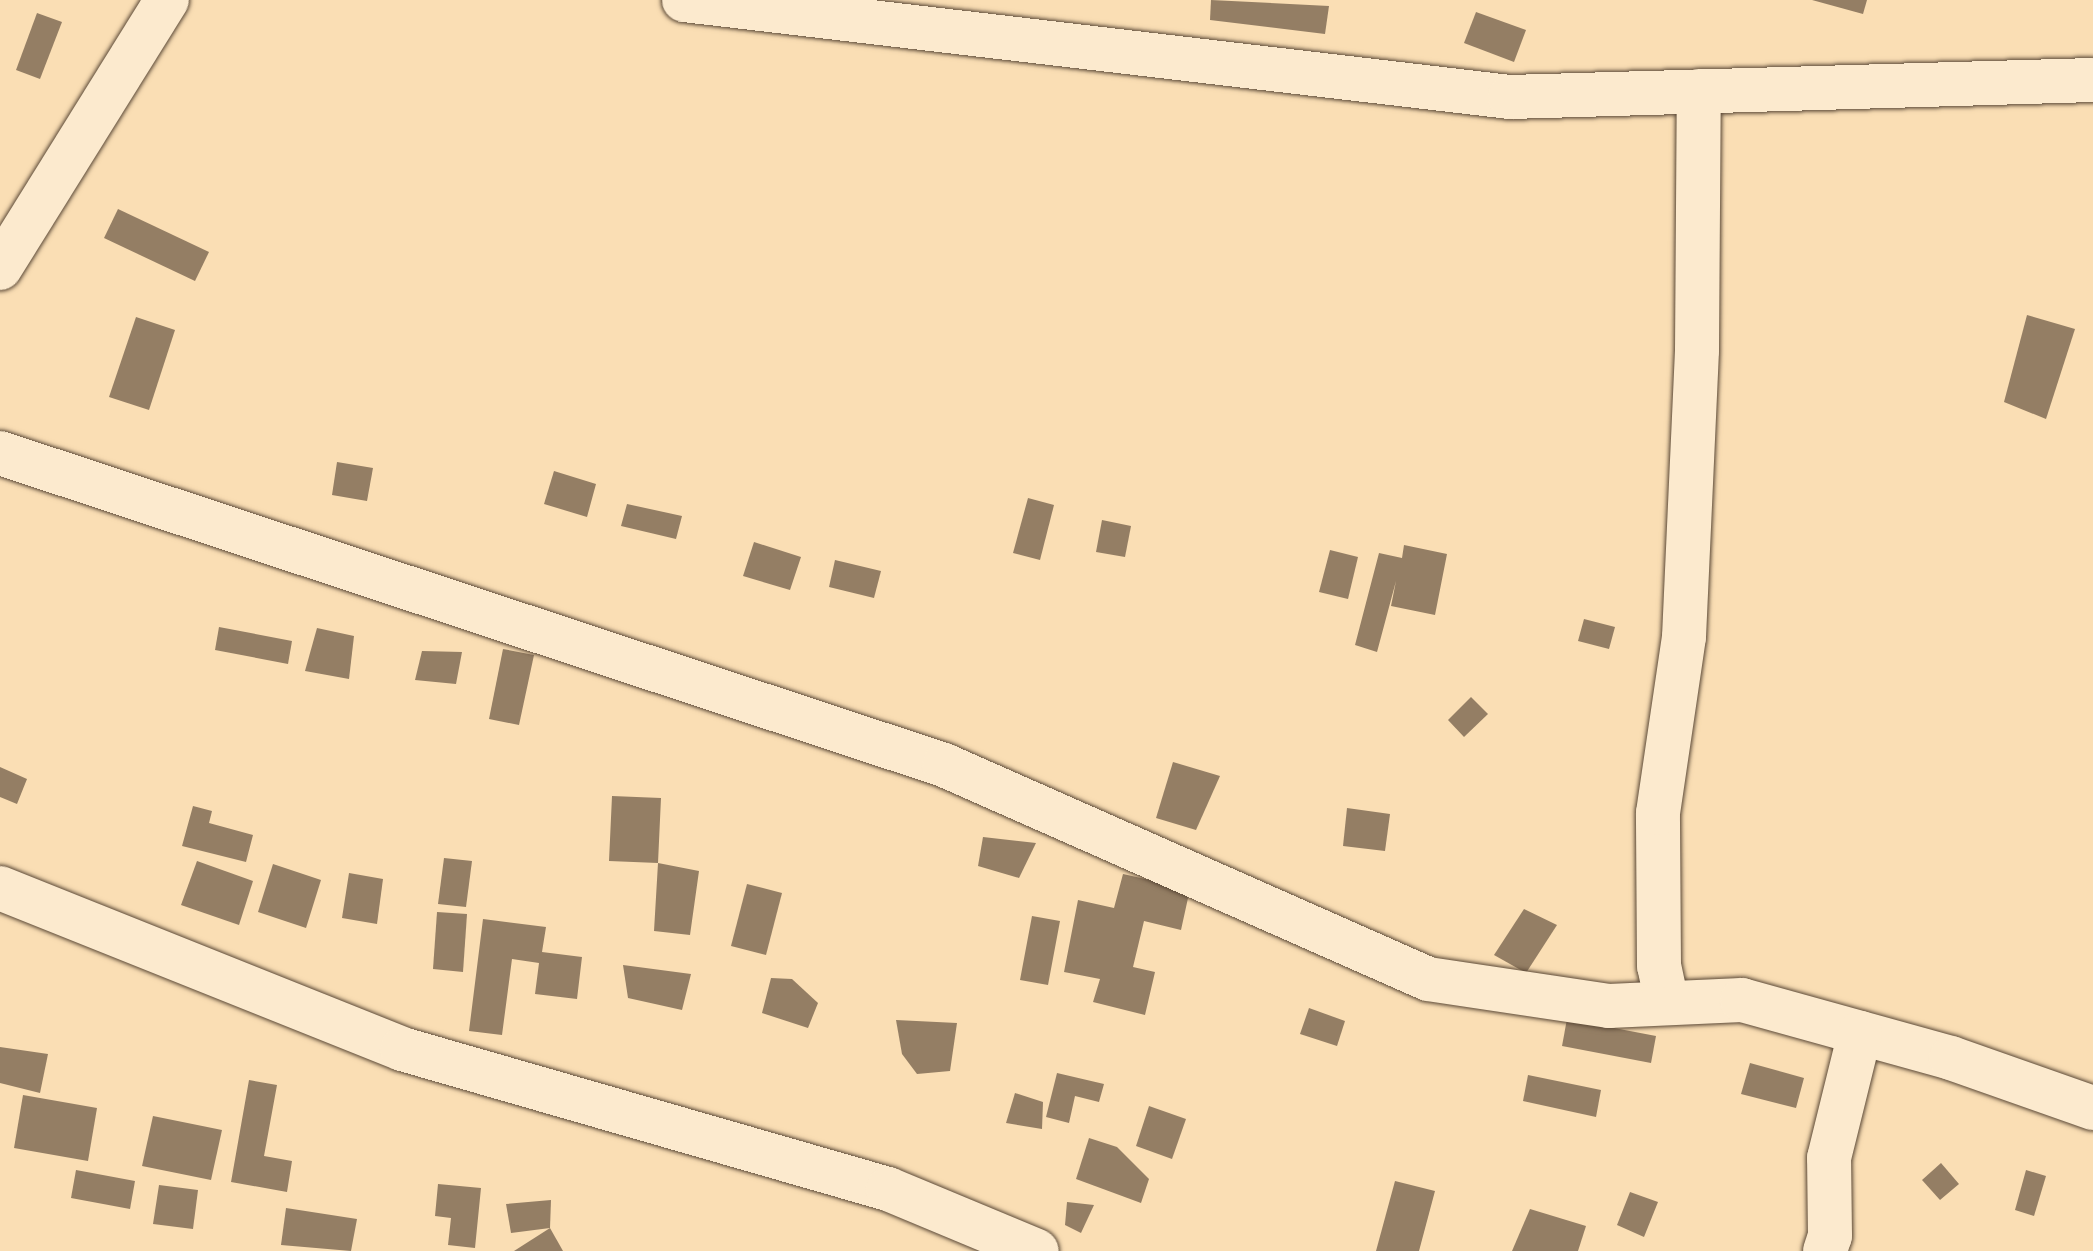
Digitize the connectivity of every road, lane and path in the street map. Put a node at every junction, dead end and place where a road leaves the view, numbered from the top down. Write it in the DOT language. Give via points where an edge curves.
graph roads {
  1 [pos="167,0"];
  2 [pos="684,0"];
  3 [pos="2093,80"];
  4 [pos="1699,91"];
  5 [pos="0,268"];
  6 [pos="0,453"];
  7 [pos="0,888"];
  8 [pos="1667,1003"];
  9 [pos="1860,1033"];
  10 [pos="2093,1108"];
  11 [pos="1037,1251"];
  12 [pos="1825,1251"];
  1 -- 5 [label="street"];
  2 -- 4 [label="street" via="1510,97"];
  3 -- 4 [label="street"];
  4 -- 8 [label="street" via="1697,350 1684,637 1658,813 1659,966"];
  6 -- 8 [label="street" via="944,765 1428,979 1609,1006"];
  7 -- 11 [label="street" via="402,1049 888,1189"];
  8 -- 9 [label="street" via="1742,1000"];
  9 -- 10 [label="street"];
  9 -- 12 [label="street" via="1829,1158 1830,1236"];
}
